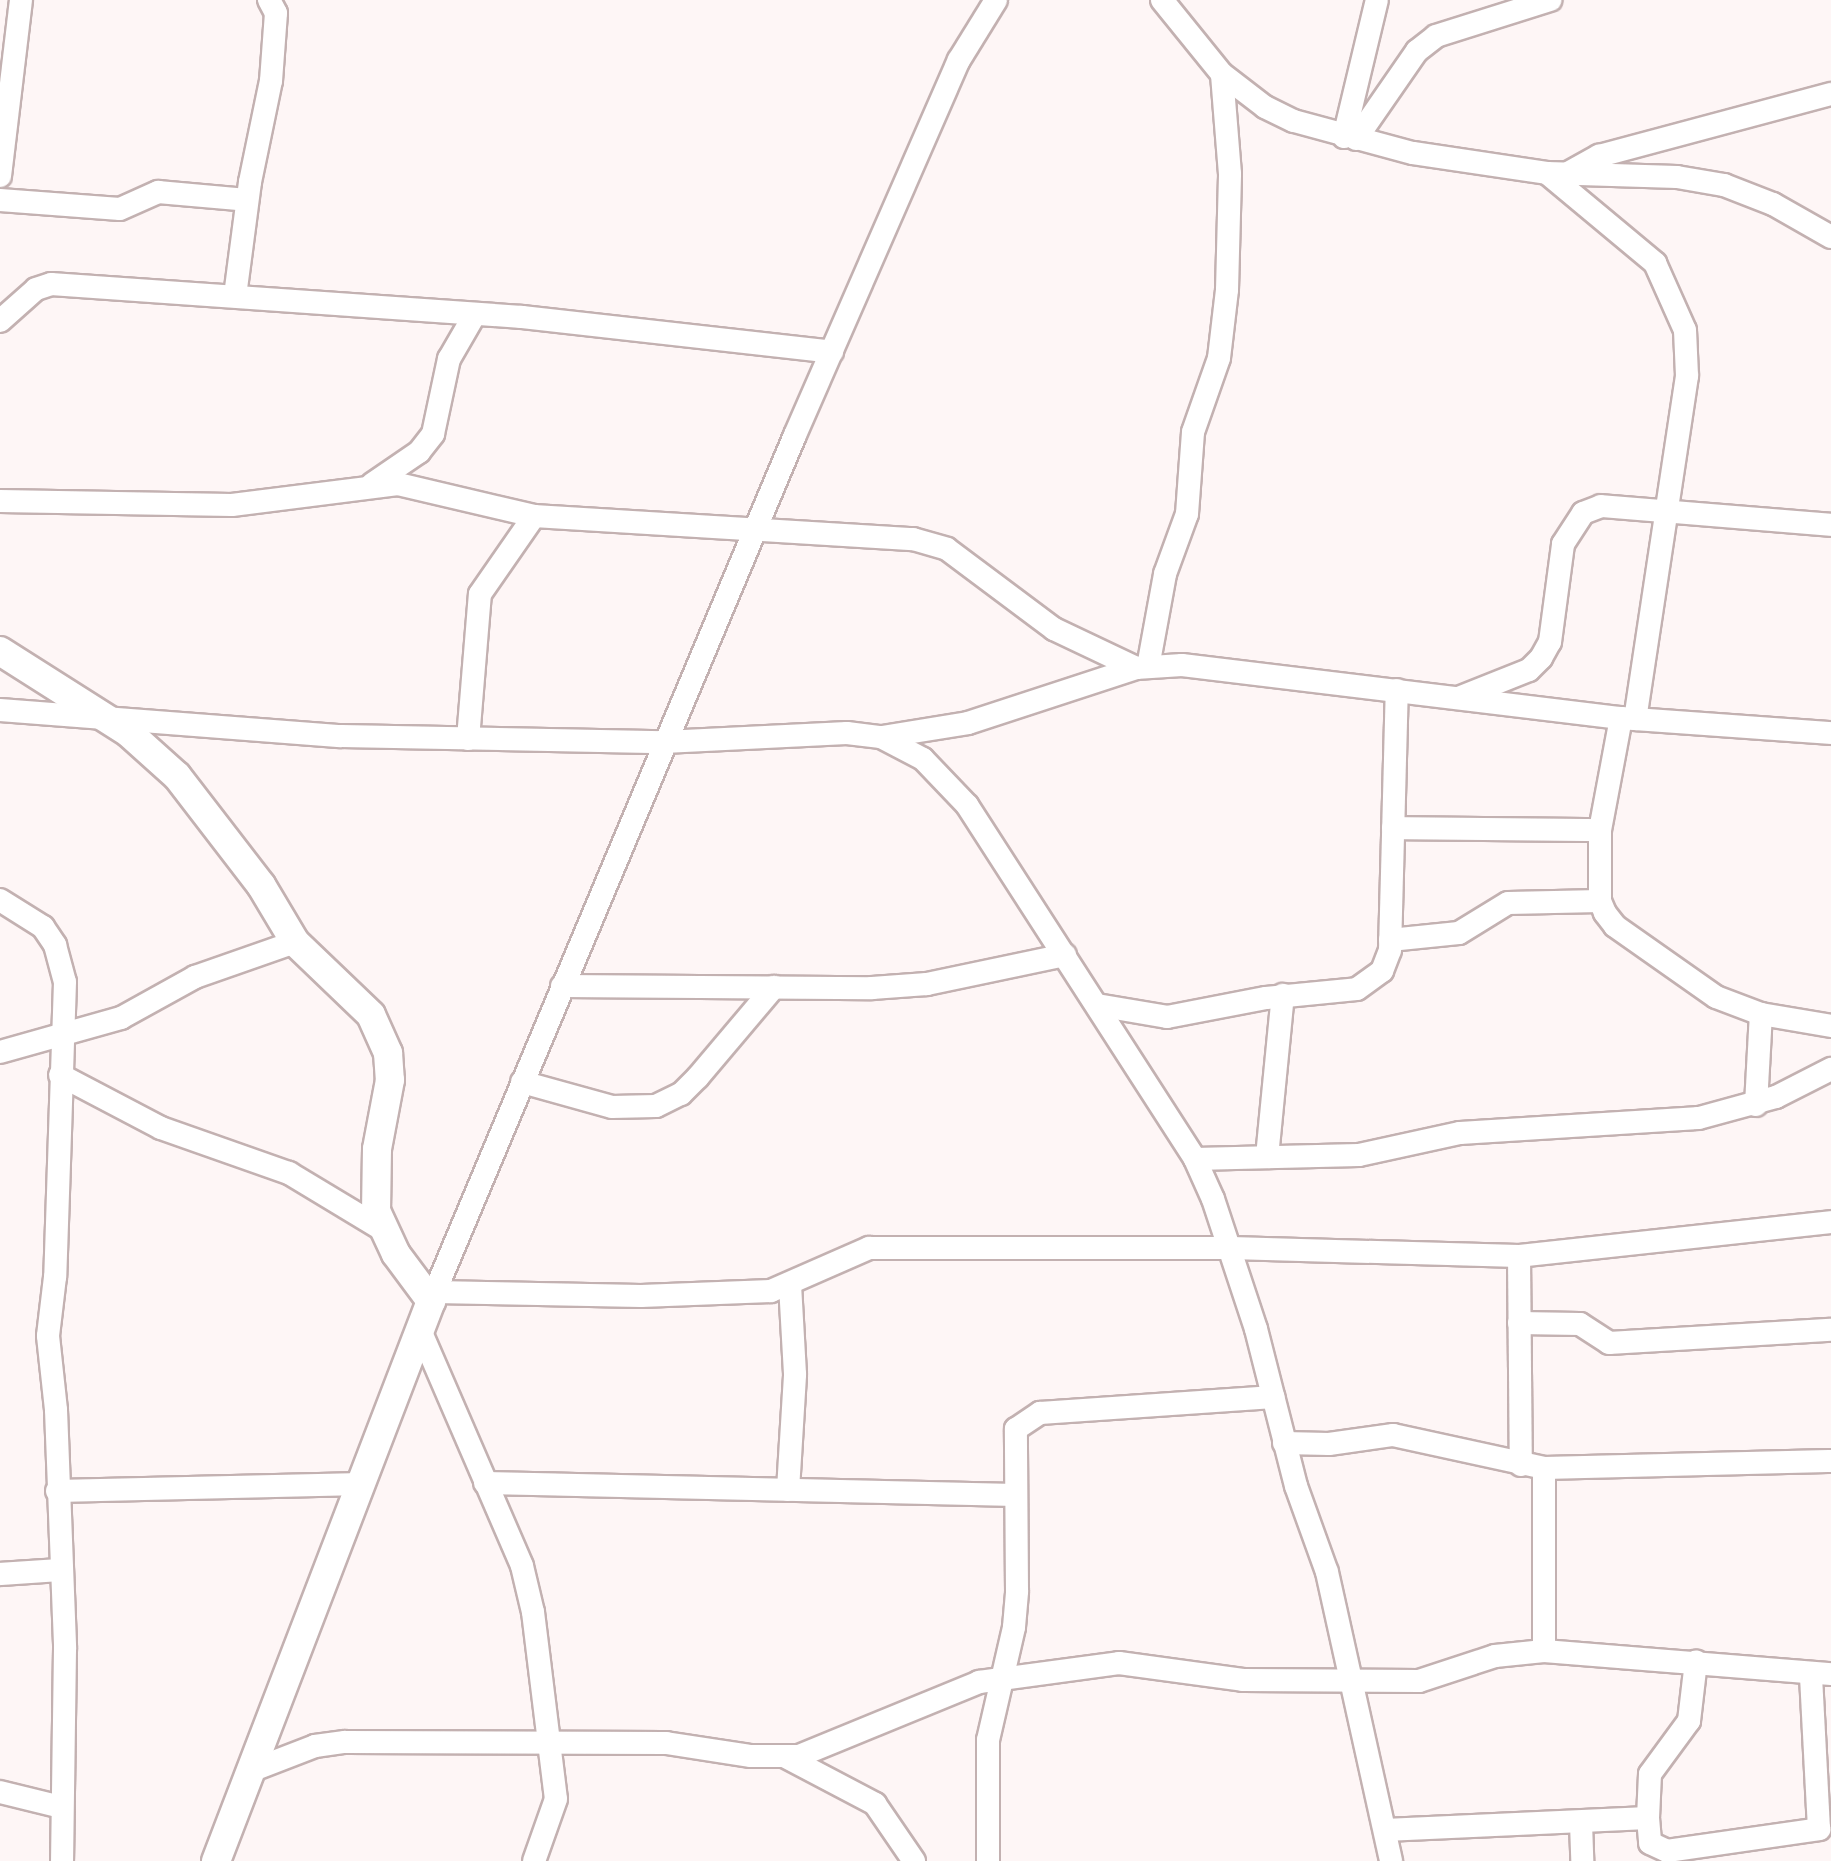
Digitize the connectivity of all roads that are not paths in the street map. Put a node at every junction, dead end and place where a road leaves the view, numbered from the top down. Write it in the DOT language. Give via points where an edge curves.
graph roads {
  1 [pos="21,0"];
  2 [pos="269,0"];
  3 [pos="996,0"];
  4 [pos="1162,0"];
  5 [pos="1377,0"];
  6 [pos="1550,0"];
  7 [pos="1222,74"];
  8 [pos="1831,94"];
  9 [pos="1350,138"];
  10 [pos="1556,173"];
  11 [pos="0,176"];
  12 [pos="0,200"];
  13 [pos="247,200"];
  14 [pos="1831,237"];
  15 [pos="235,296"];
  16 [pos="475,314"];
  17 [pos="0,321"];
  18 [pos="832,352"];
  19 [pos="371,485"];
  20 [pos="0,501"];
  21 [pos="1667,510"];
  22 [pos="534,516"];
  23 [pos="1831,525"];
  24 [pos="755,531"];
  25 [pos="0,651"];
  26 [pos="1142,668"];
  27 [pos="1397,690"];
  28 [pos="1458,699"];
  29 [pos="0,710"];
  30 [pos="106,717"];
  31 [pos="1628,719"];
  32 [pos="1831,733"];
  33 [pos="881,737"];
  34 [pos="468,739"];
  35 [pos="664,742"];
  36 [pos="1393,828"];
  37 [pos="1600,830"];
  38 [pos="0,900"];
  39 [pos="1600,901"];
  40 [pos="1390,940"];
  41 [pos="295,942"];
  42 [pos="1065,955"];
  43 [pos="562,986"];
  44 [pos="774,987"];
  45 [pos="1283,995"];
  46 [pos="1097,1005"];
  47 [pos="1761,1014"];
  48 [pos="1831,1026"];
  49 [pos="61,1037"];
  50 [pos="0,1052"];
  51 [pos="1831,1069"];
  52 [pos="60,1075"];
  53 [pos="522,1082"];
  54 [pos="1756,1105"];
  55 [pos="1267,1157"];
  56 [pos="1195,1159"];
  57 [pos="1831,1222"];
  58 [pos="382,1229"];
  59 [pos="1231,1248"];
  60 [pos="1519,1256"];
  61 [pos="790,1285"];
  62 [pos="433,1296"];
  63 [pos="1519,1323"];
  64 [pos="420,1330"];
  65 [pos="1831,1330"];
  66 [pos="1273,1397"];
  67 [pos="1284,1443"];
  68 [pos="1831,1461"];
  69 [pos="1521,1465"];
  70 [pos="1544,1468"];
  71 [pos="485,1483"];
  72 [pos="362,1484"];
  73 [pos="788,1490"];
  74 [pos="57,1491"];
  75 [pos="1016,1495"];
  76 [pos="60,1570"];
  77 [pos="0,1574"];
  78 [pos="1544,1651"];
  79 [pos="1696,1661"];
  80 [pos="1821,1674"];
  81 [pos="1004,1676"];
  82 [pos="1356,1682"];
  83 [pos="548,1741"];
  84 [pos="786,1757"];
  85 [pos="253,1770"];
  86 [pos="0,1792"];
  87 [pos="61,1807"];
  88 [pos="1648,1818"];
  89 [pos="1581,1823"];
  90 [pos="1385,1830"];
  91 [pos="62,1861"];
  92 [pos="216,1861"];
  93 [pos="534,1861"];
  94 [pos="914,1861"];
  95 [pos="988,1861"];
  96 [pos="1391,1861"];
  97 [pos="1582,1861"];
  1 -- 11 [label="street"];
  2 -- 13 [label="street" via="276,13 271,81"];
  3 -- 18 [label="street" via="959,60"];
  4 -- 7 [label="street"];
  5 -- 9 [label="street"];
  6 -- 9 [label="street" via="1436,36 1417,51"];
  7 -- 9 [label="street" via="1265,107"];
  7 -- 26 [label="street" via="1230,174 1221,344 1193,432 1187,514 1165,574"];
  8 -- 10 [label="street" via="1599,156"];
  9 -- 10 [label="street"];
  10 -- 14 [label="street" via="1677,177 1724,185 1773,204"];
  10 -- 21 [label="street" via="1655,263 1685,330 1687,376"];
  12 -- 13 [label="street" via="120,209 158,192"];
  13 -- 15 [label="street"];
  15 -- 16 [label="street"];
  15 -- 17 [label="street" via="51,284 36,289"];
  16 -- 18 [label="street"];
  16 -- 19 [label="street" via="449,359 433,434 419,452"];
  18 -- 24 [label="street"];
  19 -- 20 [label="street" via="232,505"];
  19 -- 22 [label="street" via="421,487 496,511"];
  21 -- 23 [label="street"];
  21 -- 28 [label="street" via="1601,506 1583,513 1563,544 1550,642 1541,658 1529,670"];
  21 -- 31 [label="street"];
  22 -- 24 [label="street"];
  22 -- 34 [label="street" via="480,594"];
  24 -- 26 [label="street" via="933,543 1054,629"];
  24 -- 35 [label="street"];
  25 -- 30 [label="street"];
  26 -- 27 [label="street" via="1243,669"];
  26 -- 33 [label="street" via="968,723"];
  27 -- 28 [label="street"];
  27 -- 36 [label="street"];
  28 -- 31 [label="street"];
  29 -- 30 [label="street"];
  30 -- 34 [label="street" via="341,736"];
  30 -- 41 [label="street" via="177,776 261,885"];
  31 -- 32 [label="street"];
  31 -- 37 [label="street"];
  33 -- 35 [label="street" via="799,733"];
  33 -- 42 [label="street" via="923,759 967,805"];
  34 -- 35 [label="street"];
  35 -- 43 [label="street"];
  36 -- 37 [label="street"];
  36 -- 40 [label="street"];
  37 -- 39 [label="street"];
  38 -- 49 [label="street" via="26,912 55,945 65,982"];
  39 -- 40 [label="street" via="1508,903 1459,933"];
  39 -- 47 [label="street" via="1615,926 1692,984"];
  40 -- 45 [label="street" via="1382,971 1357,989"];
  41 -- 49 [label="street" via="195,977 121,1018"];
  41 -- 58 [label="street" via="371,1015 388,1053 390,1080 374,1185"];
  42 -- 44 [label="street" via="927,984"];
  42 -- 46 [label="street"];
  43 -- 44 [label="street"];
  43 -- 53 [label="street"];
  44 -- 53 [label="street" via="698,1077 681,1094 656,1106 612,1107"];
  45 -- 46 [label="street" via="1167,1017"];
  45 -- 55 [label="street"];
  46 -- 56 [label="street"];
  47 -- 48 [label="street"];
  47 -- 54 [label="street"];
  49 -- 50 [label="street"];
  49 -- 52 [label="street"];
  51 -- 54 [label="street"];
  52 -- 58 [label="street" via="161,1128 289,1173"];
  52 -- 74 [label="street" via="55,1277 48,1336"];
  53 -- 62 [label="street"];
  54 -- 55 [label="street" via="1660,1123 1460,1133 1359,1155"];
  55 -- 56 [label="street"];
  56 -- 59 [label="street"];
  57 -- 60 [label="street"];
  58 -- 62 [label="street"];
  59 -- 60 [label="street"];
  59 -- 61 [label="street" via="869,1248"];
  59 -- 66 [label="street"];
  60 -- 63 [label="street"];
  61 -- 62 [label="street" via="771,1291 641,1296"];
  61 -- 73 [label="street" via="795,1374"];
  62 -- 64 [label="street"];
  63 -- 65 [label="street" via="1585,1325 1609,1343"];
  63 -- 69 [label="street"];
  64 -- 71 [label="street"];
  64 -- 72 [label="street"];
  66 -- 67 [label="street"];
  66 -- 75 [label="street" via="1025,1418 1016,1429"];
  67 -- 69 [label="street" via="1329,1444 1393,1435"];
  67 -- 82 [label="street"];
  68 -- 70 [label="street"];
  69 -- 70 [label="street"];
  70 -- 78 [label="street"];
  71 -- 73 [label="street"];
  71 -- 83 [label="street" via="522,1566 533,1612"];
  72 -- 74 [label="street"];
  72 -- 85 [label="street"];
  73 -- 75 [label="street"];
  74 -- 76 [label="street"];
  75 -- 81 [label="street" via="1016,1603"];
  76 -- 77 [label="street"];
  76 -- 87 [label="street" via="65,1649"];
  78 -- 79 [label="street"];
  78 -- 82 [label="street" via="1495,1656 1419,1681"];
  79 -- 80 [label="street"];
  79 -- 88 [label="street" via="1689,1721 1650,1774"];
  80 -- 88 [label="street" via="1819,1829 1667,1851 1650,1843"];
  81 -- 82 [label="street" via="1119,1663 1243,1680"];
  81 -- 84 [label="street"];
  81 -- 95 [label="street" via="988,1740"];
  82 -- 90 [label="street"];
  83 -- 84 [label="street" via="666,1743"];
  83 -- 85 [label="street" via="345,1742 315,1746"];
  83 -- 93 [label="street" via="556,1799"];
  84 -- 94 [label="street" via="875,1804"];
  85 -- 92 [label="street"];
  86 -- 87 [label="street"];
  87 -- 91 [label="street"];
  88 -- 89 [label="street"];
  89 -- 90 [label="street"];
  89 -- 97 [label="street"];
  90 -- 96 [label="street"];
}
